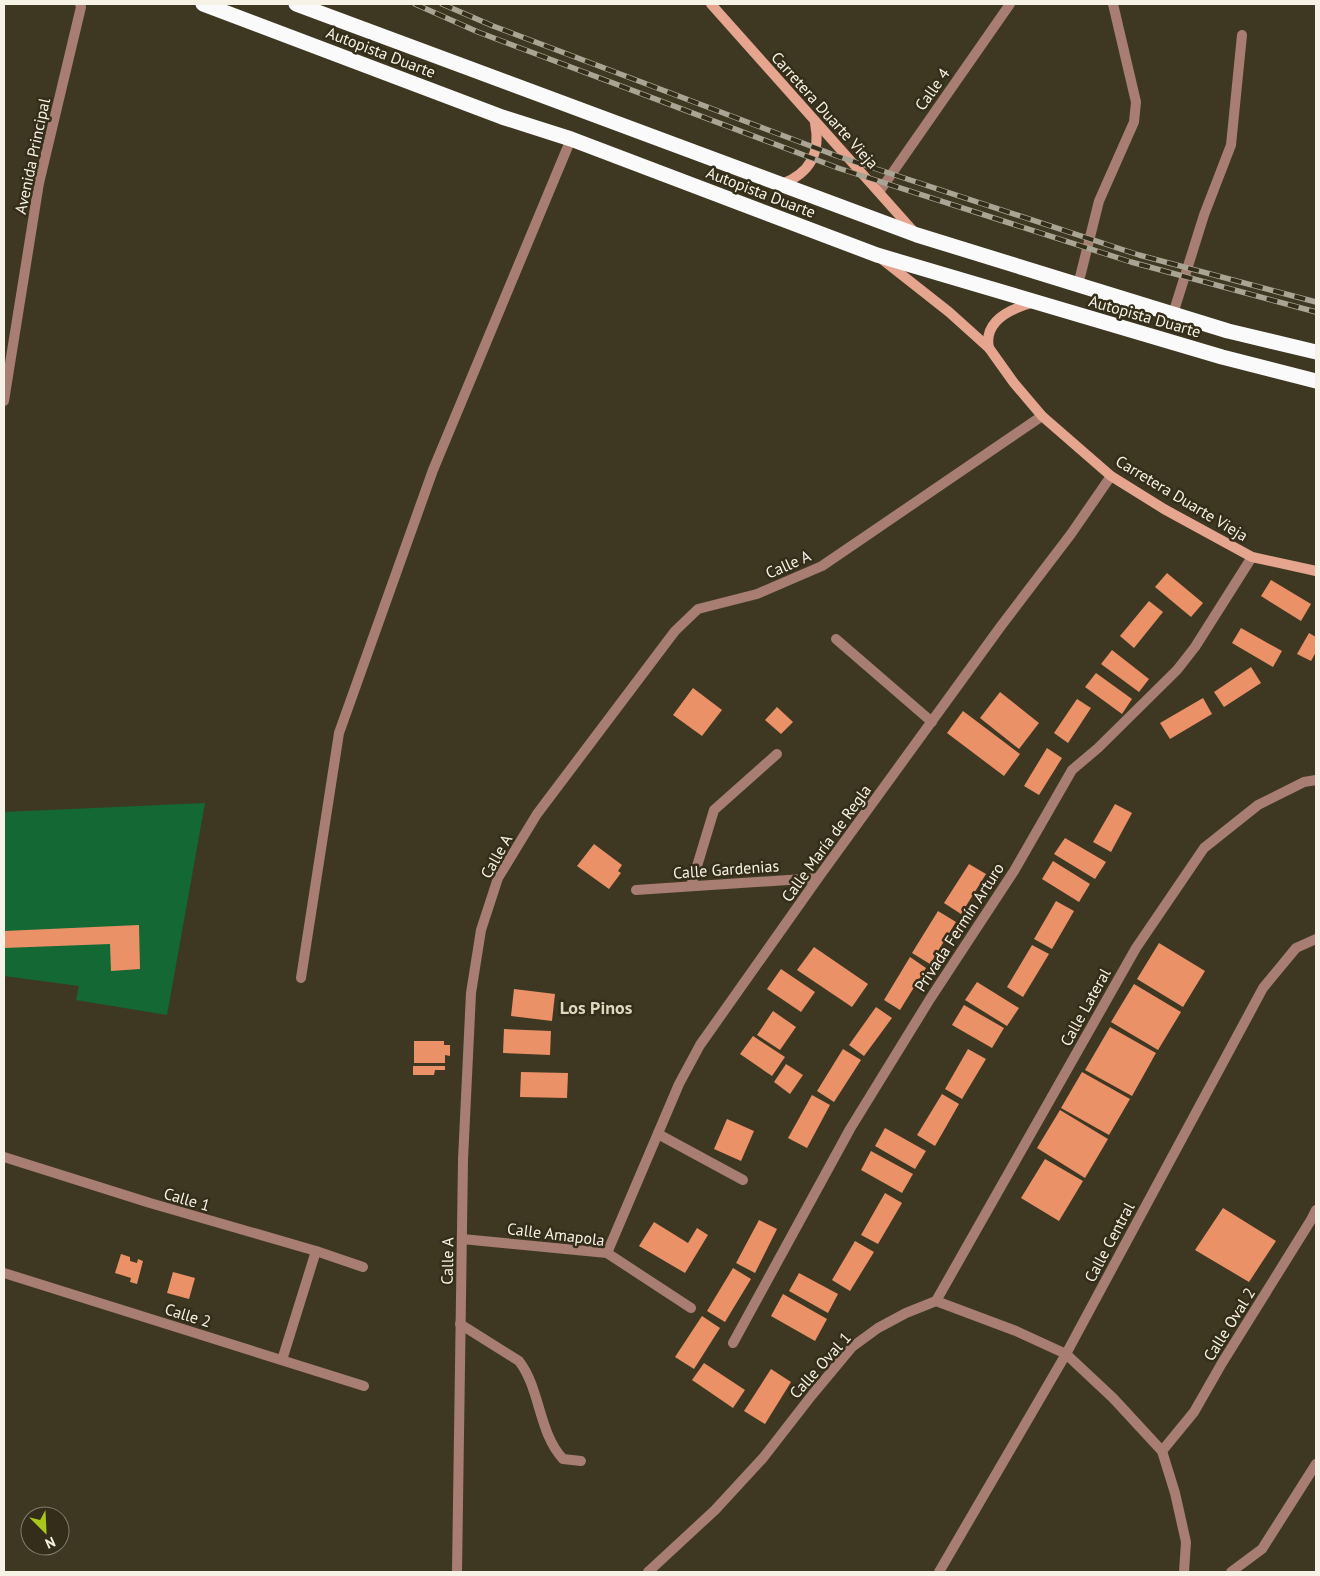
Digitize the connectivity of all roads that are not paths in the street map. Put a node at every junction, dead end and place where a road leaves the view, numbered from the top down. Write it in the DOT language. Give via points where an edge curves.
graph roads {
  1 [pos="203,4"];
  2 [pos="296,4"];
  3 [pos="711,4"];
  4 [pos="1010,4"];
  5 [pos="1113,4"];
  6 [pos="82,5"];
  7 [pos="1242,34"];
  8 [pos="815,122"];
  9 [pos="571,139"];
  10 [pos="782,184"];
  11 [pos="879,192"];
  12 [pos="917,235"];
  13 [pos="877,255"];
  14 [pos="1078,285"];
  15 [pos="1036,302"];
  16 [pos="1174,314"];
  17 [pos="988,348"];
  18 [pos="1316,352"];
  19 [pos="1316,381"];
  20 [pos="4,401"];
  21 [pos="1042,416"];
  22 [pos="1111,476"];
  23 [pos="1252,557"];
  24 [pos="1316,571"];
  25 [pos="836,639"];
  26 [pos="932,722"];
  27 [pos="777,754"];
  28 [pos="1316,780"];
  29 [pos="818,878"];
  30 [pos="691,886"];
  31 [pos="636,890"];
  32 [pos="1316,939"];
  33 [pos="301,978"];
  34 [pos="658,1134"];
  35 [pos="4,1157"];
  36 [pos="743,1180"];
  37 [pos="1316,1210"];
  38 [pos="462,1239"];
  39 [pos="316,1251"];
  40 [pos="607,1253"];
  41 [pos="363,1267"];
  42 [pos="4,1273"];
  43 [pos="936,1301"];
  44 [pos="691,1308"];
  45 [pos="460,1324"];
  46 [pos="733,1344"];
  47 [pos="1066,1354"];
  48 [pos="282,1360"];
  49 [pos="364,1386"];
  50 [pos="1162,1451"];
  51 [pos="581,1461"];
  52 [pos="1316,1464"];
  53 [pos="457,1572"];
  54 [pos="648,1572"];
  55 [pos="939,1572"];
  56 [pos="1184,1572"];
  57 [pos="1231,1572"];
  1 -- 9 [label="highway, Autopista Duarte" via="502,117"];
  2 -- 10 [label="highway, Autopista Duarte"];
  3 -- 8 [label="main road, Carretera Duarte Vieja"];
  4 -- 11 [label="street, Calle 4"];
  5 -- 14 [label="street" via="1136,102 1134,122 1099,201"];
  6 -- 20 [label="street, Avenida Principal" via="39,183"];
  7 -- 16 [label="street" via="1231,145 1204,215"];
  8 -- 10 [label="main road" via="818,136 811,161 803,172"];
  8 -- 11 [label="main road, Carretera Duarte Vieja"];
  9 -- 13 [label="highway, Autopista Duarte"];
  9 -- 33 [label="street" via="433,470 339,733"];
  10 -- 12 [label="highway, Autopista Duarte"];
  11 -- 12 [label="main road, Carretera Duarte Vieja"];
  12 -- 14 [label="highway, Autopista Duarte"];
  13 -- 15 [label="highway, Autopista Duarte"];
  13 -- 17 [label="main road, Carretera Duarte Vieja" via="949,312"];
  14 -- 16 [label="highway, Autopista Duarte"];
  15 -- 17 [label="main road" via="998,319 989,330"];
  15 -- 19 [label="highway, Autopista Duarte"];
  16 -- 18 [label="highway, Autopista Duarte"];
  17 -- 21 [label="main road, Carretera Duarte Vieja"];
  21 -- 22 [label="main road, Carretera Duarte Vieja"];
  21 -- 38 [label="street, Calle A" via="822,566 757,594 698,609 675,631 537,814 498,878 481,930 471,992"];
  22 -- 23 [label="main road, Carretera Duarte Vieja"];
  22 -- 26 [label="street, Calle María de Regla" via="1072,534 1000,626"];
  23 -- 24 [label="main road, Carretera Duarte Vieja"];
  23 -- 46 [label="street, Privada Fermín Arturo" via="1177,670 1072,770 1014,871 850,1129"];
  25 -- 26 [label="street"];
  26 -- 29 [label="street, Calle María de Regla"];
  27 -- 30 [label="street" via="714,810"];
  28 -- 43 [label="street, Calle Lateral" via="1304,782 1258,805 1204,848 1136,948"];
  29 -- 30 [label="street, Calle Gardenias"];
  29 -- 34 [label="street, Calle María de Regla" via="700,1046 679,1084"];
  30 -- 31 [label="street, Calle Gardenias"];
  32 -- 47 [label="street, Calle Central" via="1296,948 1263,988"];
  34 -- 36 [label="street"];
  34 -- 40 [label="street, Calle María de Regla"];
  35 -- 39 [label="street, Calle 1"];
  37 -- 50 [label="street, Calle Oval 2" via="1194,1412"];
  38 -- 40 [label="street, Calle Amapola"];
  38 -- 45 [label="street, Calle A"];
  39 -- 41 [label="street, Calle 1"];
  39 -- 48 [label="street"];
  40 -- 44 [label="street, Calle Amapola"];
  42 -- 48 [label="street, Calle 2"];
  43 -- 47 [label="street"];
  43 -- 54 [label="street, Calle Oval 1" via="878,1328 852,1347 763,1458 715,1510"];
  45 -- 51 [label="street" via="518,1361 536,1396 555,1451 563,1459"];
  45 -- 53 [label="street, Calle A"];
  47 -- 50 [label="street"];
  47 -- 55 [label="street, Calle Central"];
  48 -- 49 [label="street, Calle 2"];
  50 -- 56 [label="street" via="1186,1542"];
  52 -- 57 [label="street" via="1262,1549"];
}
